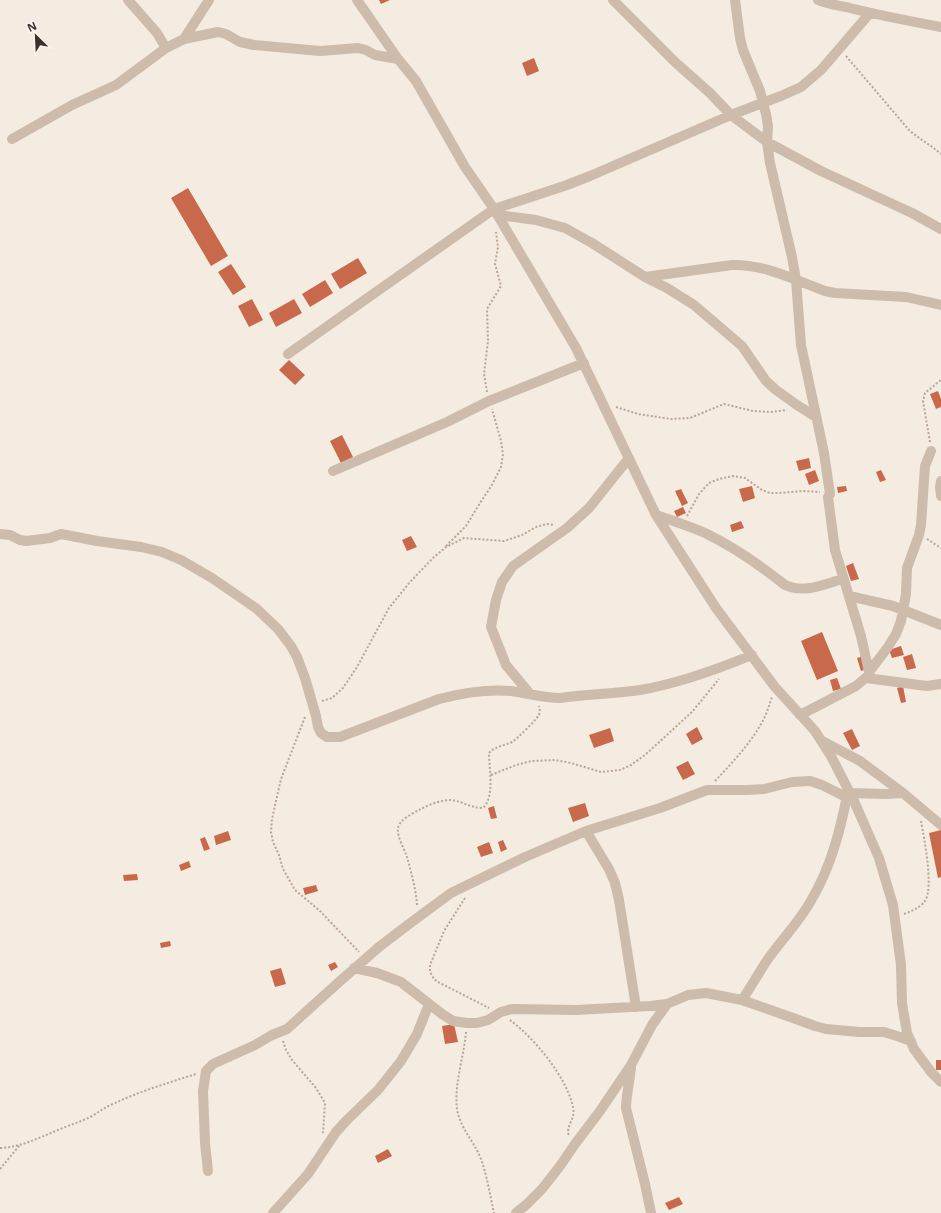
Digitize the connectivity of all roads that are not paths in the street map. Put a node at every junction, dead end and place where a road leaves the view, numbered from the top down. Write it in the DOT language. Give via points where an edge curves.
graph roads {
  1 [pos="128,0"];
  2 [pos="209,0"];
  3 [pos="357,0"];
  4 [pos="613,0"];
  5 [pos="735,0"];
  6 [pos="818,0"];
  7 [pos="870,13"];
  8 [pos="930,25"];
  9 [pos="941,27"];
  10 [pos="941,36"];
  11 [pos="184,38"];
  12 [pos="166,48"];
  13 [pos="398,59"];
  14 [pos="763,102"];
  15 [pos="731,115"];
  16 [pos="12,139"];
  17 [pos="768,142"];
  18 [pos="494,212"];
  19 [pos="941,229"];
  20 [pos="645,277"];
  21 [pos="796,280"];
  22 [pos="941,305"];
  23 [pos="288,354"];
  24 [pos="584,364"];
  25 [pos="816,417"];
  26 [pos="931,451"];
  27 [pos="629,458"];
  28 [pos="333,471"];
  29 [pos="941,481"];
  30 [pos="941,496"];
  31 [pos="656,515"];
  32 [pos="0,534"];
  33 [pos="843,579"];
  34 [pos="849,596"];
  35 [pos="902,609"];
  36 [pos="941,625"];
  37 [pos="752,655"];
  38 [pos="867,675"];
  39 [pos="941,684"];
  40 [pos="533,695"];
  41 [pos="800,715"];
  42 [pos="822,742"];
  43 [pos="903,793"];
  44 [pos="850,797"];
  45 [pos="941,825"];
  46 [pos="586,832"];
  47 [pos="354,968"];
  48 [pos="742,1000"];
  49 [pos="429,1004"];
  50 [pos="667,1004"];
  51 [pos="636,1007"];
  52 [pos="911,1041"];
  53 [pos="631,1065"];
  54 [pos="941,1082"];
  55 [pos="208,1171"];
  56 [pos="273,1213"];
  57 [pos="516,1213"];
  58 [pos="651,1213"];
  1 -- 12 [label="street" via="157,33"];
  2 -- 11 [label="street"];
  3 -- 13 [label="street"];
  4 -- 15 [label="street"];
  5 -- 14 [label="street" via="743,50"];
  6 -- 7 [label="street"];
  7 -- 8 [label="street"];
  7 -- 14 [label="street" via="821,70 801,87"];
  8 -- 9 [label="street"];
  8 -- 10 [label="street"];
  11 -- 12 [label="street"];
  11 -- 13 [label="street" via="218,32 254,45 320,51 358,48 375,55"];
  12 -- 16 [label="street" via="116,85 72,105"];
  13 -- 18 [label="street" via="416,81"];
  14 -- 15 [label="street"];
  14 -- 17 [label="street"];
  15 -- 17 [label="street"];
  15 -- 18 [label="street" via="590,176"];
  17 -- 19 [label="street" via="821,171"];
  17 -- 21 [label="street" via="770,164"];
  18 -- 20 [label="street" via="565,228"];
  18 -- 23 [label="street"];
  18 -- 24 [label="street"];
  20 -- 21 [label="street" via="745,265"];
  20 -- 25 [label="street" via="694,305 742,346 766,381"];
  21 -- 22 [label="street" via="835,293 906,297"];
  21 -- 25 [label="street" via="801,345"];
  24 -- 27 [label="street"];
  24 -- 28 [label="street" via="489,401"];
  25 -- 33 [label="street" via="830,494 828,497 835,550"];
  26 -- 35 [label="street" via="925,466 919,535 907,568 906,594"];
  27 -- 31 [label="street"];
  27 -- 40 [label="street" via="589,508 567,528 513,566 502,582 491,627 506,665"];
  29 -- 30 [label="street"];
  31 -- 33 [label="street" via="683,524 733,548 790,587 809,588"];
  31 -- 37 [label="street" via="716,608"];
  32 -- 40 [label="street" via="20,540 50,538 61,534 142,547 181,560 212,578 252,606 278,629 297,657 318,727 327,737 340,737 454,695 488,691"];
  33 -- 34 [label="street"];
  34 -- 35 [label="street"];
  34 -- 38 [label="street" via="866,652"];
  35 -- 36 [label="street"];
  35 -- 38 [label="street" via="893,640"];
  37 -- 40 [label="street" via="683,680 640,690 560,698"];
  37 -- 41 [label="street" via="775,687"];
  38 -- 39 [label="street" via="921,685"];
  38 -- 41 [label="street" via="856,686"];
  41 -- 42 [label="street"];
  42 -- 43 [label="street" via="860,761"];
  42 -- 44 [label="street"];
  43 -- 44 [label="street"];
  43 -- 45 [label="street"];
  44 -- 46 [label="street" via="810,781 792,782 764,789 707,790"];
  44 -- 48 [label="street" via="826,869 812,898"];
  44 -- 52 [label="street" via="879,858 893,905 904,1015"];
  46 -- 47 [label="street" via="525,857 451,893"];
  46 -- 51 [label="street" via="615,883"];
  47 -- 49 [label="street" via="401,982"];
  47 -- 55 [label="street" via="283,1031 213,1064 206,1071 203,1091"];
  48 -- 50 [label="street" via="699,994"];
  48 -- 52 [label="street" via="826,1029 884,1032"];
  49 -- 51 [label="street" via="453,1021 467,1023 488,1020 512,1009 576,1010"];
  49 -- 56 [label="street" via="416,1034 400,1061 378,1090 347,1120 308,1174"];
  50 -- 51 [label="street"];
  50 -- 53 [label="street" via="652,1025"];
  52 -- 54 [label="street" via="914,1049"];
  53 -- 57 [label="street" via="560,1166 542,1189"];
  53 -- 58 [label="street" via="627,1114"];
}
